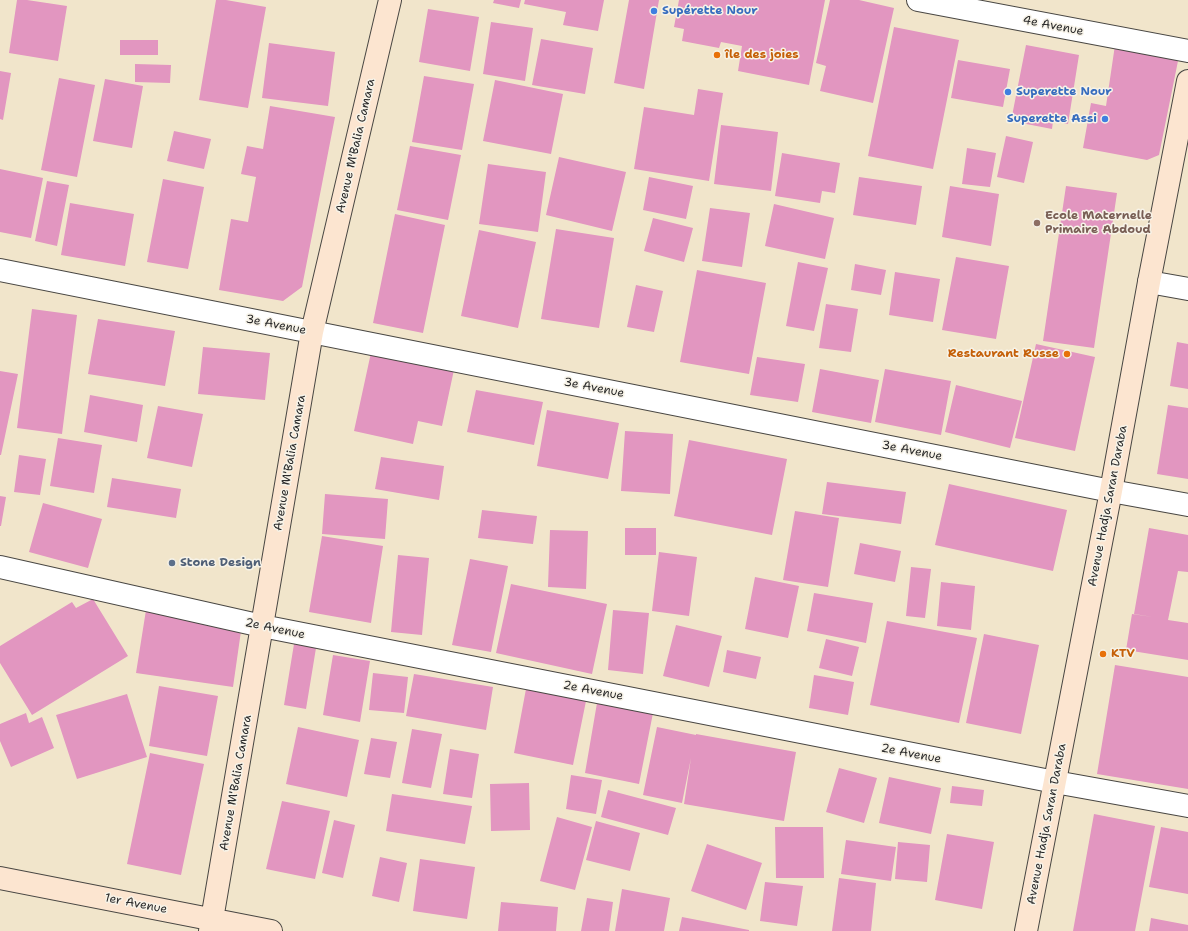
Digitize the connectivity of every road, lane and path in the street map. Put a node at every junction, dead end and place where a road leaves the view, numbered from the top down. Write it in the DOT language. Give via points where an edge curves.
graph roads {
  1 [pos="390,0"];
  2 [pos="918,0"];
  3 [pos="1188,51"];
  4 [pos="1188,81"];
  5 [pos="0,270"];
  6 [pos="1149,282"];
  7 [pos="1188,289"];
  8 [pos="312,332"];
  9 [pos="1111,491"];
  10 [pos="1188,505"];
  11 [pos="0,567"];
  12 [pos="262,626"];
  13 [pos="1055,782"];
  14 [pos="1188,806"];
  15 [pos="0,878"];
  16 [pos="211,925"];
  17 [pos="271,931"];
  18 [pos="1026,931"];
  1 -- 8 [label="street, Avenue M'Balia Camara"];
  2 -- 3 [label="street, 4e Avenue"];
  4 -- 6 [label="street, Avenue Hadja Saran Daraba"];
  5 -- 8 [label="street, 3e Avenue"];
  6 -- 7 [label="street"];
  6 -- 9 [label="street, Avenue Hadja Saran Daraba"];
  8 -- 9 [label="street, 3e Avenue"];
  8 -- 12 [label="street, Avenue M'Balia Camara"];
  9 -- 10 [label="street, 3e Avenue"];
  9 -- 13 [label="street, Avenue Hadja Saran Daraba"];
  11 -- 12 [label="street, 2e Avenue"];
  12 -- 13 [label="street, 2e Avenue"];
  12 -- 16 [label="street, Avenue M'Balia Camara"];
  13 -- 14 [label="street, 2e Avenue"];
  13 -- 18 [label="street, Avenue Hadja Saran Daraba"];
  15 -- 16 [label="street, 1er Avenue"];
  16 -- 17 [label="street, 1er Avenue"];
}
